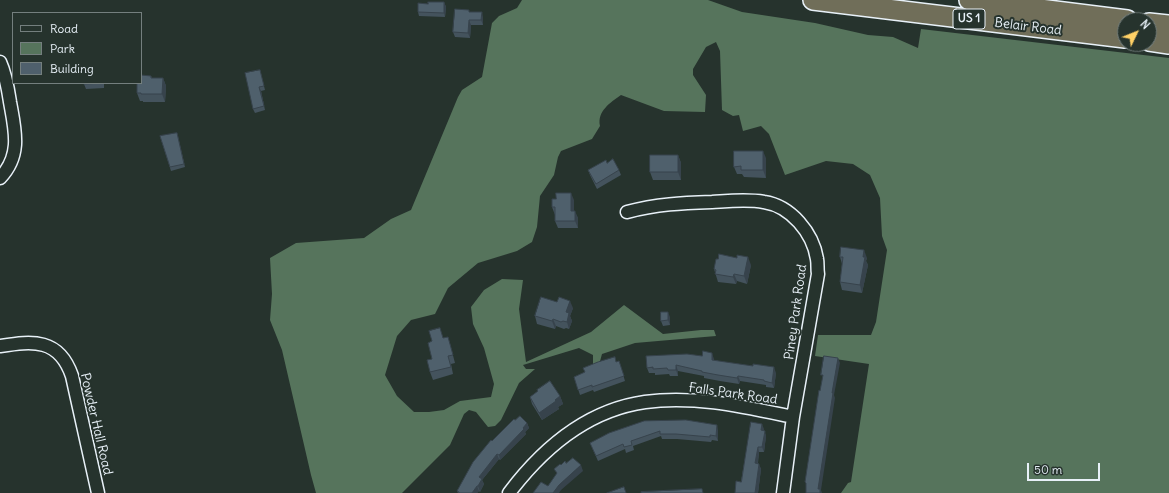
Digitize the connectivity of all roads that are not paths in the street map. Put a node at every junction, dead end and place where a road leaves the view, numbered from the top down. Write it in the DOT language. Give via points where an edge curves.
graph roads {
  1 [pos="813,0"];
  2 [pos="969,0"];
  3 [pos="1117,19"];
  4 [pos="1157,24"];
  5 [pos="1169,25"];
  6 [pos="1117,37"];
  7 [pos="1157,42"];
  8 [pos="1169,44"];
  9 [pos="0,62"];
  10 [pos="0,178"];
  11 [pos="627,212"];
  12 [pos="0,346"];
  13 [pos="793,417"];
  14 [pos="98,493"];
  15 [pos="509,493"];
  16 [pos="783,493"];
  1 -- 6 [label="highway, Belair Road / US 1"];
  2 -- 3 [label="highway, Belair Road / US 1"];
  4 -- 5 [label="highway"];
  7 -- 8 [label="highway"];
  9 -- 10 [label="street" via="6,81 16,147 9,166"];
  11 -- 13 [label="street, Piney Park Road" via="676,203 758,201 778,205 804,227 817,258 818,274"];
  12 -- 14 [label="street, Powder Hall Road" via="24,342 41,344 58,352 64,359 72,376"];
  13 -- 15 [label="street, Falls Park Road" via="708,402 644,402 624,407 605,413 572,430 540,457"];
  13 -- 16 [label="street, Piney Park Road"];
}
